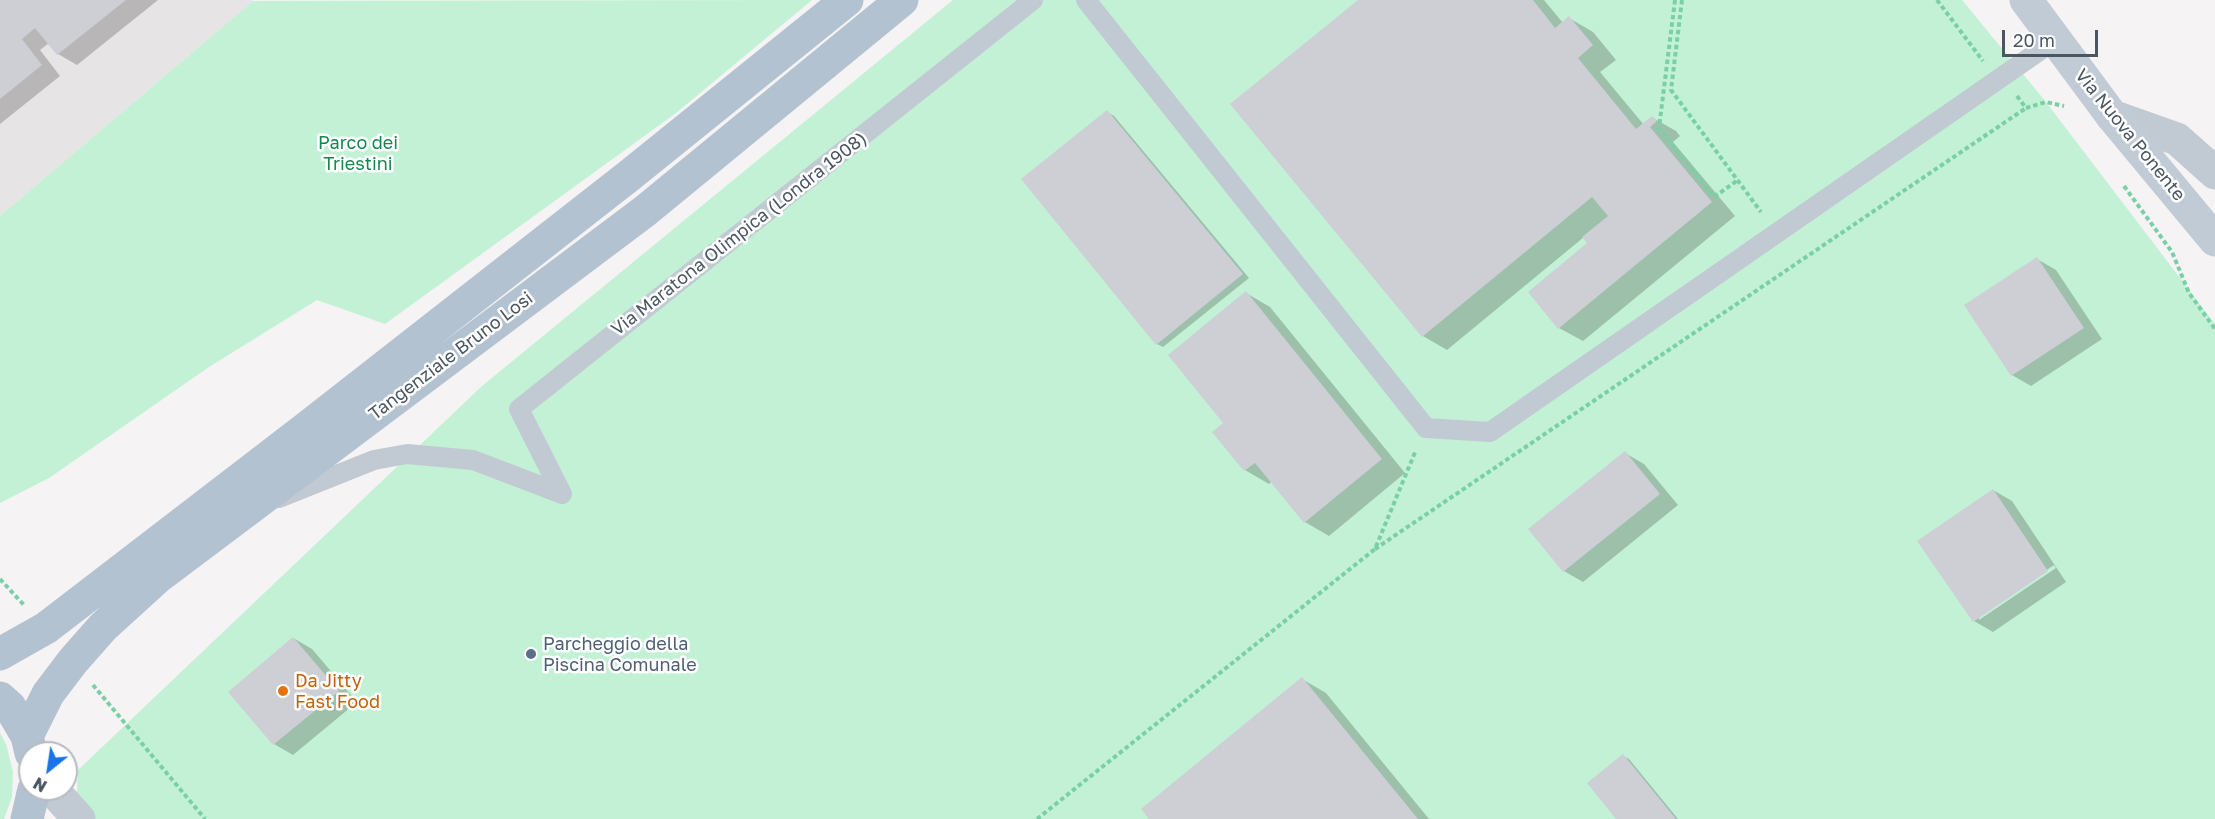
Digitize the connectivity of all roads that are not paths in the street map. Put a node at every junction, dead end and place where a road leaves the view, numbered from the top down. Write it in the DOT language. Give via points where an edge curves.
graph roads {
  1 [pos="848,0"];
  2 [pos="902,0"];
  3 [pos="1033,0"];
  4 [pos="1086,0"];
  5 [pos="2026,0"];
  6 [pos="2055,40"];
  7 [pos="2112,116"];
  8 [pos="2215,173"];
  9 [pos="2215,240"];
  10 [pos="242,513"];
  11 [pos="0,654"];
  12 [pos="0,698"];
  13 [pos="27,741"];
  14 [pos="30,741"];
  15 [pos="31,801"];
  16 [pos="63,801"];
  17 [pos="27,819"];
  18 [pos="79,819"];
  1 -- 11 [label="main road, Tangenziale Bruno Losi" via="312,424 45,628"];
  2 -- 10 [label="main road, Tangenziale Bruno Losi" via="645,211"];
  3 -- 10 [label="lane, Via Maratona Olimpica (Londra 1908)" via="519,409 562,494 473,460 407,454 374,460"];
  4 -- 6 [label="lane" via="1426,428 1490,432"];
  5 -- 6 [label="street, Via Nuova Ponente"];
  6 -- 7 [label="street, Via Nuova Ponente"];
  7 -- 8 [label="street" via="2177,139"];
  7 -- 9 [label="street, Via Nuova Ponente"];
  10 -- 14 [label="main road, Tangenziale Bruno Losi" via="158,577 103,627 48,694"];
  12 -- 13 [label="main road" via="10,707"];
  15 -- 17 [label="main road"];
  16 -- 18 [label="street"];
}
